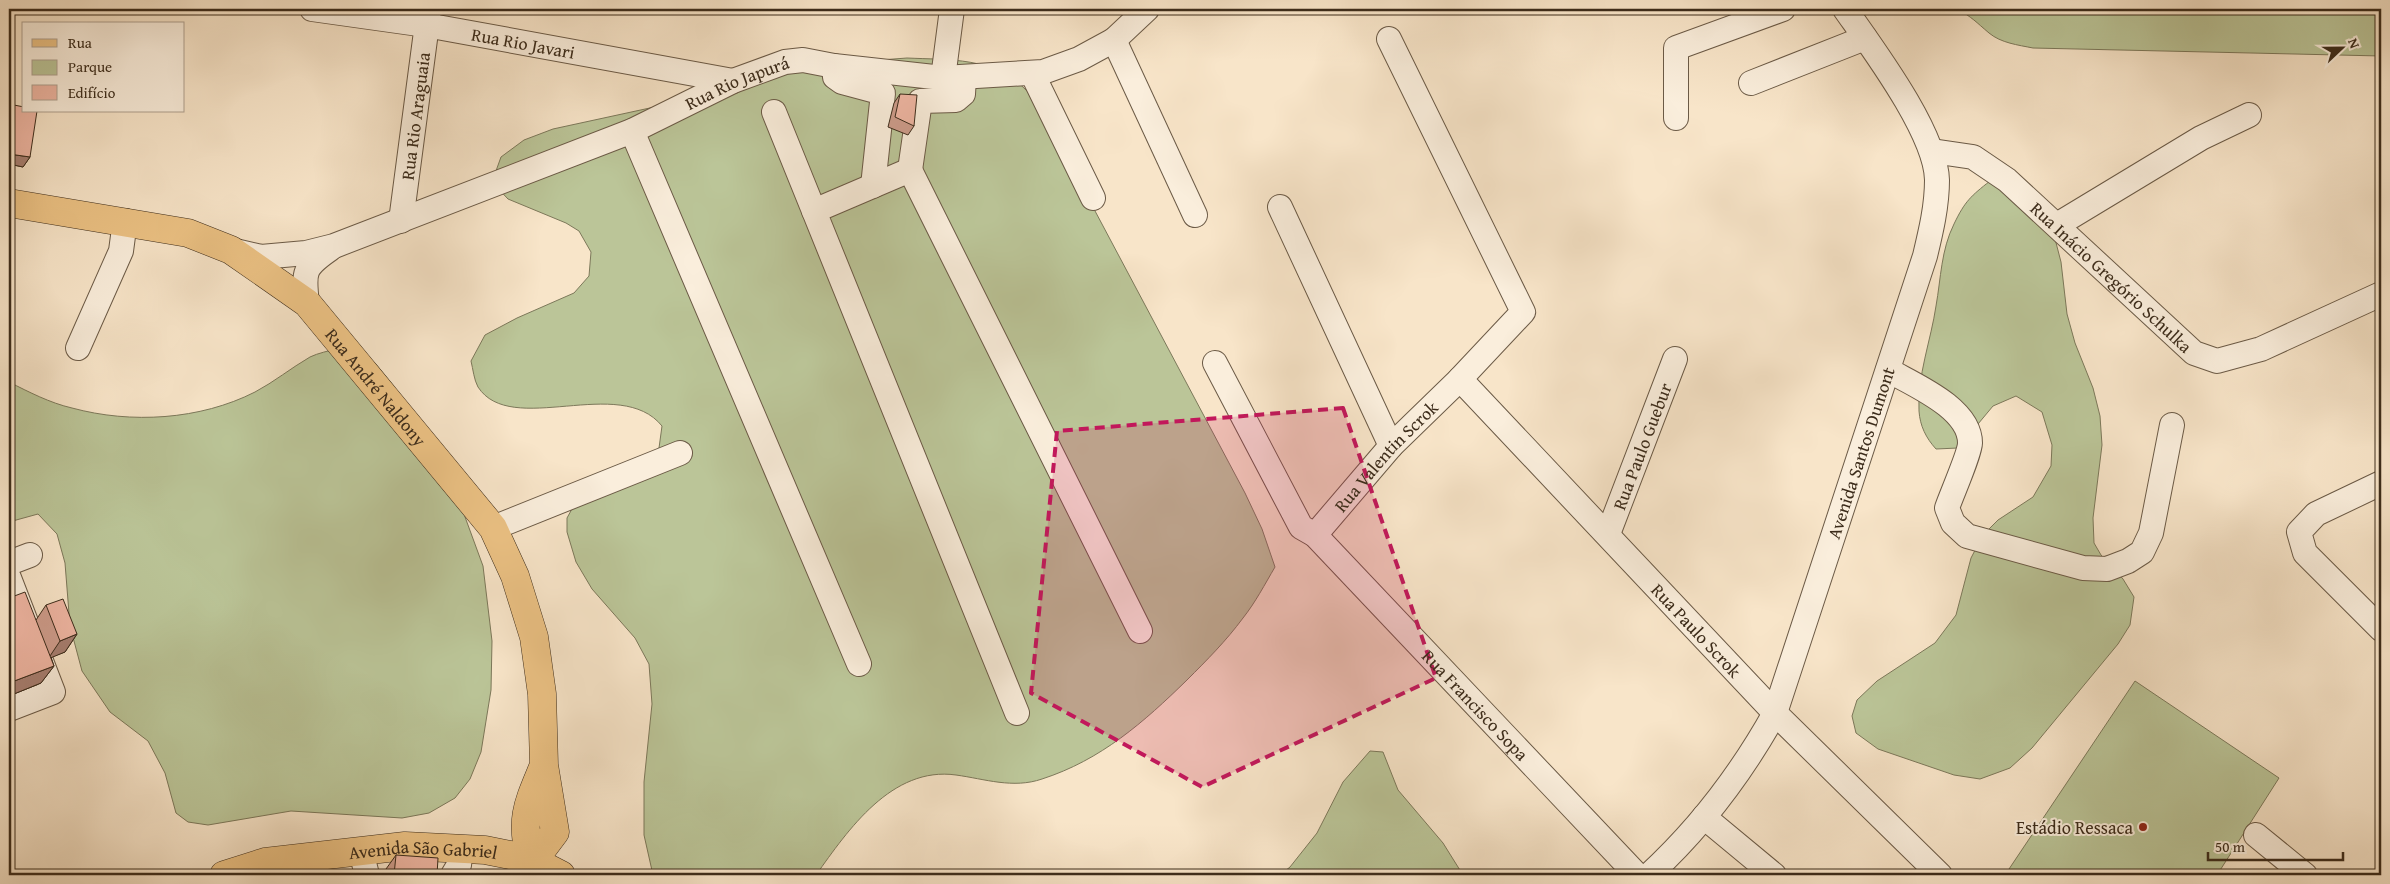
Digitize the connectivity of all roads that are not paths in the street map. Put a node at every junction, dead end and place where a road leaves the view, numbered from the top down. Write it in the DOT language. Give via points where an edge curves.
graph roads {
  1 [pos="312,9"];
  2 [pos="952,9"];
  3 [pos="1147,9"];
  4 [pos="1783,9"];
  5 [pos="1845,9"];
  6 [pos="427,17"];
  7 [pos="1865,38"];
  8 [pos="1389,39"];
  9 [pos="1114,40"];
  10 [pos="834,66"];
  11 [pos="1032,72"];
  12 [pos="954,78"];
  13 [pos="733,81"];
  14 [pos="1751,83"];
  15 [pos="883,93"];
  16 [pos="920,101"];
  17 [pos="774,112"];
  18 [pos="2249,115"];
  19 [pos="1676,118"];
  20 [pos="632,130"];
  21 [pos="1932,151"];
  22 [pos="910,170"];
  23 [pos="873,186"];
  24 [pos="1093,198"];
  25 [pos="9,203"];
  26 [pos="1280,207"];
  27 [pos="814,210"];
  28 [pos="1195,215"];
  29 [pos="125,221"];
  30 [pos="401,221"];
  31 [pos="2057,225"];
  32 [pos="334,246"];
  33 [pos="231,250"];
  34 [pos="2381,294"];
  35 [pos="306,302"];
  36 [pos="78,348"];
  37 [pos="1675,359"];
  38 [pos="1214,363"];
  39 [pos="1888,370"];
  40 [pos="1460,379"];
  41 [pos="2172,425"];
  42 [pos="1391,446"];
  43 [pos="680,453"];
  44 [pos="2381,482"];
  45 [pos="493,528"];
  46 [pos="1608,534"];
  47 [pos="1315,535"];
  48 [pos="10,587"];
  49 [pos="2381,629"];
  50 [pos="1140,631"];
  51 [pos="859,664"];
  52 [pos="9,709"];
  53 [pos="1017,713"];
  54 [pos="1775,713"];
  55 [pos="544,765"];
  56 [pos="525,817"];
  57 [pos="1704,817"];
  58 [pos="555,832"];
  59 [pos="2256,835"];
  60 [pos="473,849"];
  61 [pos="530,859"];
  62 [pos="364,863"];
  63 [pos="224,875"];
  64 [pos="453,875"];
  65 [pos="561,875"];
  66 [pos="573,875"];
  67 [pos="1637,875"];
  68 [pos="1649,875"];
  69 [pos="1774,875"];
  70 [pos="1940,875"];
  71 [pos="2305,875"];
  1 -- 6 [label="street, Rua Rio Javari"];
  2 -- 12 [label="street"];
  3 -- 9 [label="street, Rua Rio Japurá"];
  4 -- 19 [label="street" via="1676,48"];
  5 -- 7 [label="street, Avenida Santos Dumont"];
  6 -- 13 [label="street, Rua Rio Javari"];
  6 -- 30 [label="street, Rua Rio Araguaia"];
  7 -- 14 [label="street"];
  7 -- 21 [label="street, Avenida Santos Dumont" via="1913,114"];
  8 -- 40 [label="street, Rua Valentin Scrok" via="1523,312"];
  9 -- 11 [label="street, Rua Rio Japurá" via="1079,59 1043,72"];
  9 -- 28 [label="street"];
  10 -- 12 [label="street, Rua Rio Japurá"];
  10 -- 13 [label="street, Rua Rio Japurá" via="803,60 785,62"];
  10 -- 15 [label="street" via="835,76 842,82"];
  11 -- 12 [label="street, Rua Rio Japurá"];
  11 -- 24 [label="street"];
  12 -- 16 [label="street" via="963,94 956,100"];
  13 -- 20 [label="street, Rua Rio Japurá"];
  15 -- 16 [label="street"];
  15 -- 23 [label="street"];
  16 -- 22 [label="street"];
  17 -- 27 [label="street"];
  18 -- 31 [label="street" via="2201,138"];
  20 -- 30 [label="street, Rua Rio Japurá"];
  20 -- 51 [label="street"];
  21 -- 31 [label="street, Rua Inácio Gregório Schulka" via="1972,157 2007,180"];
  21 -- 39 [label="street, Avenida Santos Dumont" via="1937,179 1935,211 1925,256"];
  22 -- 23 [label="street"];
  22 -- 50 [label="street"];
  23 -- 27 [label="street"];
  25 -- 29 [label="main road, Rua André Naldony"];
  26 -- 42 [label="street"];
  27 -- 53 [label="street"];
  29 -- 33 [label="main road, Rua André Naldony" via="188,233"];
  29 -- 36 [label="street" via="121,251"];
  30 -- 32 [label="street, Rua Rio Japurá"];
  31 -- 34 [label="street, Rua Inácio Gregório Schulka" via="2194,353 2217,360 2261,348"];
  32 -- 33 [label="street, Rua Rio Japurá" via="306,253 261,257"];
  32 -- 35 [label="street, Rua Rio Japurá" via="306,269"];
  33 -- 35 [label="main road, Rua André Naldony"];
  35 -- 45 [label="main road, Rua André Naldony"];
  37 -- 46 [label="street, Rua Paulo Guebur"];
  38 -- 47 [label="street, Rua Francisco Sopa" via="1301,527"];
  39 -- 41 [label="street" via="1954,409 1965,425 1970,444 1947,508 1952,524 1967,536 2083,568 2107,569 2142,552 2151,533"];
  39 -- 54 [label="street, Avenida Santos Dumont"];
  40 -- 42 [label="street, Rua Valentin Scrok"];
  40 -- 46 [label="street, Rua Paulo Scrok"];
  42 -- 47 [label="street, Rua Valentin Scrok"];
  43 -- 45 [label="street"];
  44 -- 49 [label="street" via="2316,514 2299,532 2305,553"];
  45 -- 55 [label="main road, Rua André Naldony" via="516,576 534,638 542,694"];
  46 -- 54 [label="street, Rua Paulo Scrok"];
  47 -- 67 [label="street, Rua Francisco Sopa"];
  48 -- 52 [label="street" via="53,692"];
  54 -- 57 [label="street, Avenida Santos Dumont" via="1726,792"];
  54 -- 70 [label="street, Rua Paulo Scrok"];
  55 -- 56 [label="main road, Rua André Naldony"];
  55 -- 58 [label="main road, Rua André Naldony"];
  56 -- 60 [label="main road" via="511,832"];
  56 -- 61 [label="main road, Rua André Naldony"];
  57 -- 68 [label="street, Avenida Santos Dumont"];
  57 -- 69 [label="street"];
  58 -- 61 [label="main road" via="540,852"];
  58 -- 66 [label="main road, Rua André Naldony"];
  59 -- 71 [label="street"];
  60 -- 61 [label="main road, Avenida São Gabriel"];
  60 -- 62 [label="main road, Avenida São Gabriel" via="405,846"];
  60 -- 64 [label="street"];
  61 -- 65 [label="main road, Avenida São Gabriel"];
  62 -- 63 [label="main road, Avenida São Gabriel" via="265,862"];
}
